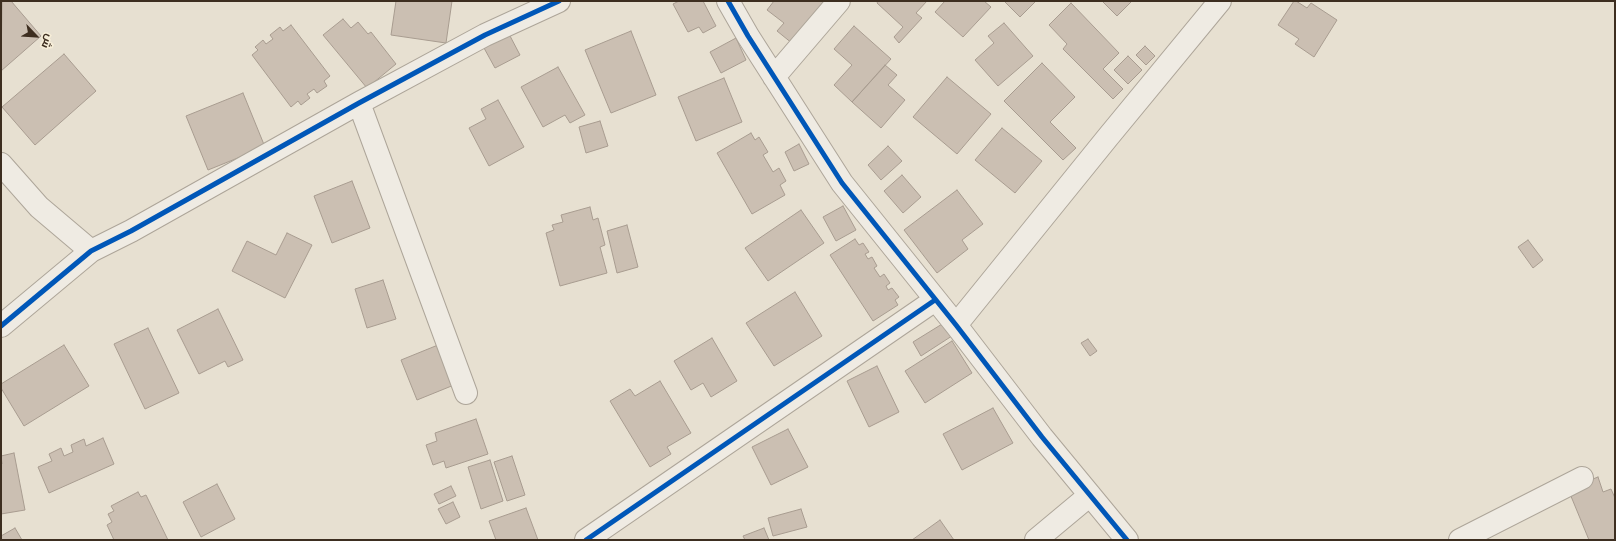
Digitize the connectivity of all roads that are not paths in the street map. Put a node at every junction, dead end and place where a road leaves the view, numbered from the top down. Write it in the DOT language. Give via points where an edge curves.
graph roads {
  1 [pos="558,1"];
  2 [pos="728,1"];
  3 [pos="839,1"];
  4 [pos="1220,1"];
  5 [pos="774,78"];
  6 [pos="359,103"];
  7 [pos="1,164"];
  8 [pos="90,251"];
  9 [pos="935,300"];
  10 [pos="956,325"];
  11 [pos="1,326"];
  12 [pos="466,392"];
  13 [pos="1582,478"];
  14 [pos="1090,495"];
  15 [pos="586,540"];
  16 [pos="1036,540"];
  17 [pos="1127,540"];
  18 [pos="1460,540"];
  1 -- 6 [label="street" via="485,36"];
  2 -- 5 [label="street"];
  3 -- 5 [label="street"];
  4 -- 10 [label="street"];
  5 -- 9 [label="street" via="842,183"];
  6 -- 8 [label="street" via="131,231"];
  6 -- 12 [label="street"];
  7 -- 8 [label="street" via="39,207"];
  8 -- 11 [label="street"];
  9 -- 10 [label="street"];
  9 -- 15 [label="street"];
  10 -- 14 [label="street"];
  13 -- 18 [label="street"];
  14 -- 16 [label="street"];
  14 -- 17 [label="street"];
}
